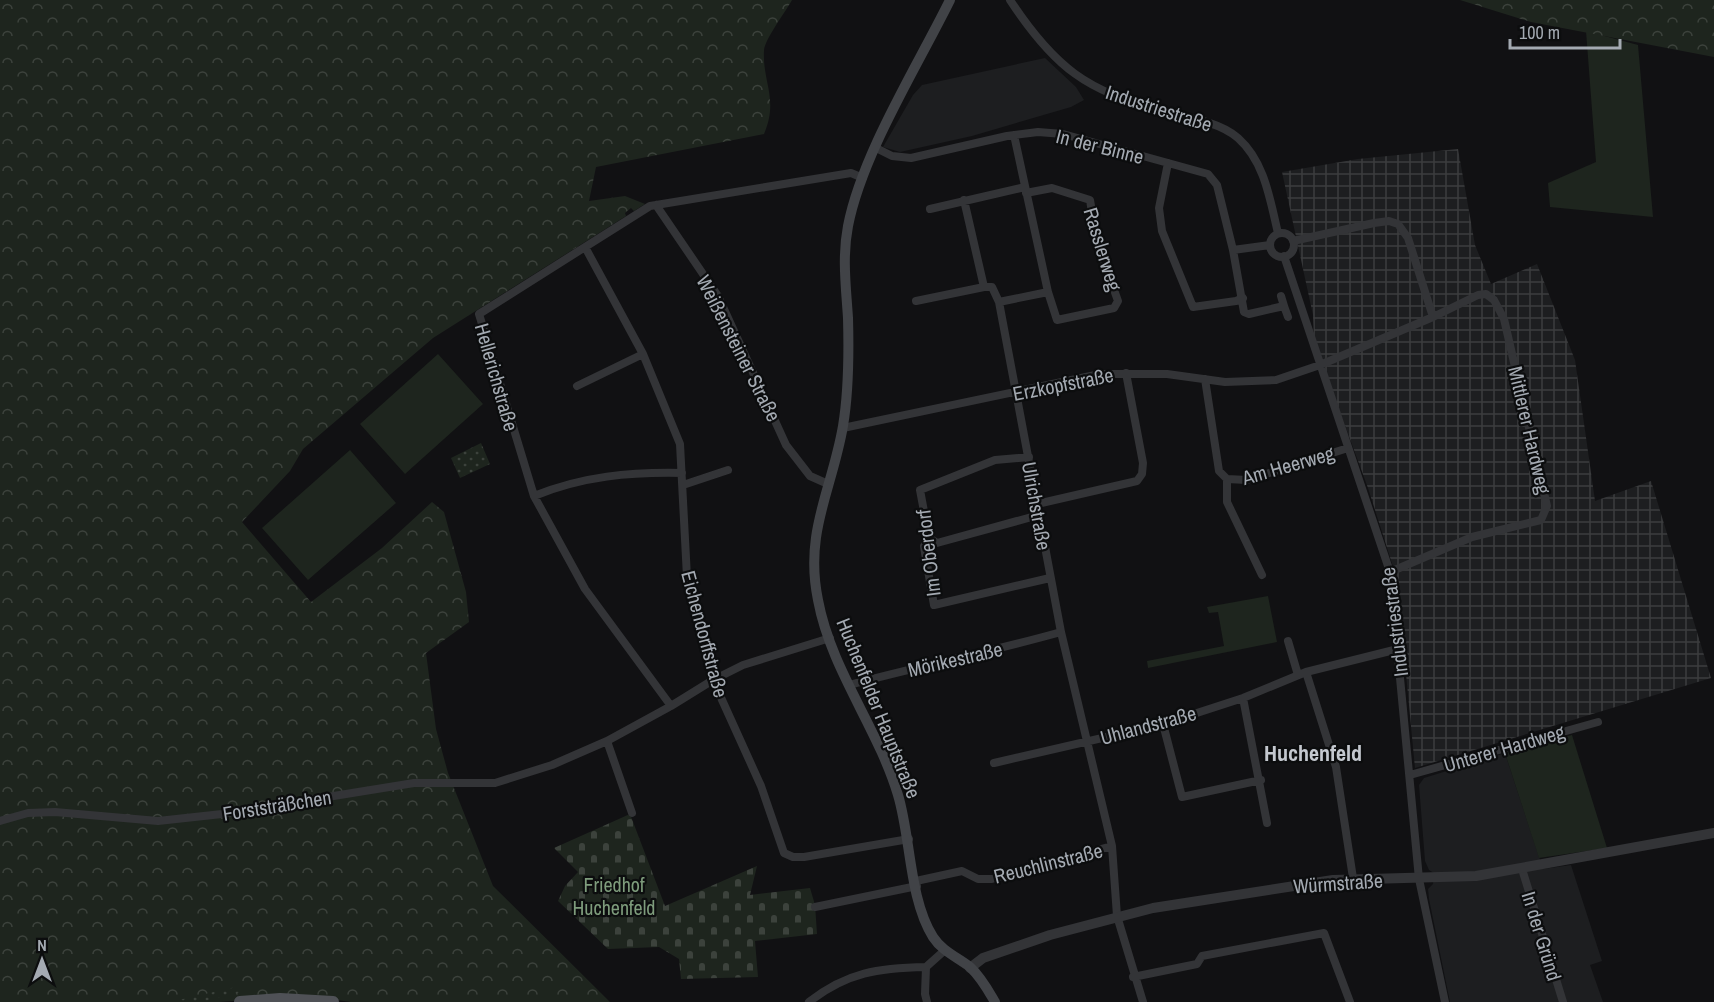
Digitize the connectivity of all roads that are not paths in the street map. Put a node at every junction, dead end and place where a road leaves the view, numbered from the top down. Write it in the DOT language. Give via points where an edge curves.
graph roads {
  1 [pos="950,0"];
  2 [pos="1010,0"];
  3 [pos="1014,135"];
  4 [pos="876,148"];
  5 [pos="1168,163"];
  6 [pos="863,178"];
  7 [pos="1026,190"];
  8 [pos="964,200"];
  9 [pos="656,205"];
  10 [pos="930,209"];
  11 [pos="1278,233"];
  12 [pos="1293,241"];
  13 [pos="1270,245"];
  14 [pos="585,247"];
  15 [pos="1233,250"];
  16 [pos="1284,256"];
  17 [pos="984,287"];
  18 [pos="1048,292"];
  19 [pos="1486,294"];
  20 [pos="1281,296"];
  21 [pos="1243,298"];
  22 [pos="916,301"];
  23 [pos="999,302"];
  24 [pos="1284,306"];
  25 [pos="1288,317"];
  26 [pos="1433,317"];
  27 [pos="643,354"];
  28 [pos="1320,365"];
  29 [pos="1126,373"];
  30 [pos="1205,379"];
  31 [pos="577,386"];
  32 [pos="1015,393"];
  33 [pos="843,428"];
  34 [pos="1348,448"];
  35 [pos="1029,457"];
  36 [pos="728,470"];
  37 [pos="682,473"];
  38 [pos="1227,479"];
  39 [pos="828,484"];
  40 [pos="683,485"];
  41 [pos="534,496"];
  42 [pos="1037,504"];
  43 [pos="1039,515"];
  44 [pos="929,538"];
  45 [pos="1390,572"];
  46 [pos="1262,575"];
  47 [pos="1050,578"];
  48 [pos="1061,632"];
  49 [pos="830,638"];
  50 [pos="1288,641"];
  51 [pos="1398,650"];
  52 [pos="1302,674"];
  53 [pos="713,680"];
  54 [pos="849,685"];
  55 [pos="1243,698"];
  56 [pos="671,706"];
  57 [pos="1598,722"];
  58 [pos="1163,724"];
  59 [pos="607,741"];
  60 [pos="1088,742"];
  61 [pos="994,763"];
  62 [pos="1410,774"];
  63 [pos="1261,780"];
  64 [pos="632,813"];
  65 [pos="0,821"];
  66 [pos="1267,823"];
  67 [pos="1714,833"];
  68 [pos="909,839"];
  69 [pos="1112,846"];
  70 [pos="1522,869"];
  71 [pos="1353,878"];
  72 [pos="1419,879"];
  73 [pos="916,883"];
  74 [pos="815,907"];
  75 [pos="1117,916"];
  76 [pos="945,950"];
  77 [pos="926,967"];
  78 [pos="970,968"];
  79 [pos="1133,977"];
  80 [pos="240,1002"];
  81 [pos="333,1002"];
  82 [pos="809,1002"];
  83 [pos="927,1002"];
  84 [pos="995,1002"];
  85 [pos="1143,1002"];
  86 [pos="1350,1002"];
  87 [pos="1445,1002"];
  88 [pos="1563,1002"];
  1 -- 4 [label="main road, Huchenfelder Hauptstraße"];
  2 -- 11 [label="street, Industriestraße" via="1049,52 1091,85 1125,102 1190,118 1237,136 1263,175"];
  3 -- 4 [label="street, In der Binne" via="911,158 892,156"];
  3 -- 5 [label="street, In der Binne" via="1063,134"];
  3 -- 7 [label="street"];
  4 -- 6 [label="main road, Huchenfelder Hauptstraße"];
  5 -- 15 [label="street, In der Binne" via="1214,178"];
  5 -- 21 [label="street" via="1159,208 1162,231 1194,307"];
  6 -- 9 [label="street, Hellerichstraße" via="851,173"];
  6 -- 33 [label="main road, Huchenfelder Hauptstraße" via="847,228 848,392"];
  7 -- 8 [label="street"];
  7 -- 18 [label="street"];
  7 -- 18 [label="street, Rasslerweg" via="1052,188 1090,200 1097,242 1118,302 1114,308 1057,320"];
  8 -- 10 [label="street"];
  8 -- 17 [label="street"];
  9 -- 14 [label="street, Hellerichstraße"];
  9 -- 39 [label="street, Weißensteiner Straße" via="718,296 786,445 810,476"];
  11 -- 12 [label="street" via="1289,235"];
  11 -- 13 [label="street"];
  12 -- 16 [label="street" via="1293,249"];
  12 -- 26 [label="street" via="1374,223 1398,224 1408,238"];
  13 -- 15 [label="street"];
  13 -- 16 [label="street" via="1273,253"];
  14 -- 27 [label="street, Eichendorffstraße"];
  14 -- 41 [label="street, Hellerichstraße" via="479,314"];
  15 -- 21 [label="street"];
  16 -- 28 [label="street, Industriestraße"];
  17 -- 22 [label="street"];
  17 -- 23 [label="street" via="992,287"];
  18 -- 23 [label="street"];
  19 -- 26 [label="street, Erzkopfstraße"];
  19 -- 45 [label="street, Mittlerer Hardweg" via="1494,300 1503,320 1547,506 1540,520 1472,537"];
  20 -- 24 [label="street"];
  21 -- 24 [label="street" via="1244,312 1249,314"];
  23 -- 32 [label="street, Ulrichstraße"];
  24 -- 25 [label="street"];
  26 -- 28 [label="street, Erzkopfstraße"];
  27 -- 31 [label="street"];
  27 -- 37 [label="street, Eichendorffstraße" via="680,444"];
  28 -- 30 [label="street, Erzkopfstraße" via="1275,380"];
  28 -- 34 [label="street, Industriestraße"];
  29 -- 30 [label="street, Erzkopfstraße"];
  29 -- 32 [label="street, Erzkopfstraße" via="1100,374"];
  29 -- 42 [label="street" via="1143,463 1137,482"];
  30 -- 38 [label="street, Am Heerweg" via="1219,471"];
  32 -- 33 [label="street, Erzkopfstraße"];
  32 -- 35 [label="street, Ulrichstraße"];
  33 -- 39 [label="main road, Huchenfelder Hauptstraße"];
  34 -- 38 [label="street, Am Heerweg" via="1247,480"];
  34 -- 45 [label="street, Industriestraße"];
  35 -- 42 [label="street, Ulrichstraße"];
  35 -- 44 [label="street, Im Oberdorf" via="995,460 920,490"];
  36 -- 40 [label="street"];
  37 -- 40 [label="street, Eichendorffstraße"];
  37 -- 41 [label="street" via="597,477 561,484"];
  38 -- 46 [label="street, Am Heerweg" via="1227,502"];
  39 -- 49 [label="main road, Huchenfelder Hauptstraße" via="813,551 818,604"];
  40 -- 53 [label="street, Eichendorffstraße" via="687,577"];
  41 -- 56 [label="street, Hellerichstraße" via="585,589"];
  42 -- 43 [label="street, Ulrichstraße"];
  43 -- 44 [label="street" via="937,543"];
  43 -- 47 [label="street, Ulrichstraße"];
  44 -- 47 [label="street, Im Oberdorf" via="924,546 934,605"];
  45 -- 51 [label="street, Industriestraße"];
  47 -- 48 [label="street, Ulrichstraße"];
  48 -- 54 [label="street, Mörikestraße"];
  48 -- 60 [label="street, Ulrichstraße"];
  49 -- 53 [label="street, Forststräßchen" via="743,665"];
  49 -- 54 [label="main road, Huchenfelder Hauptstraße"];
  50 -- 52 [label="street"];
  51 -- 52 [label="street, Uhlandstraße"];
  51 -- 62 [label="street, Industriestraße"];
  52 -- 55 [label="street, Uhlandstraße"];
  52 -- 71 [label="street" via="1336,767"];
  53 -- 56 [label="street, Forststräßchen"];
  53 -- 68 [label="street, Eichendorffstraße" via="761,786 784,853 804,856"];
  54 -- 68 [label="main road, Huchenfelder Hauptstraße" via="886,763"];
  55 -- 58 [label="street, Uhlandstraße"];
  55 -- 63 [label="street"];
  56 -- 59 [label="street, Forststräßchen"];
  57 -- 62 [label="street, Unterer Hardweg"];
  58 -- 60 [label="street, Uhlandstraße"];
  58 -- 63 [label="street" via="1182,797"];
  59 -- 64 [label="street"];
  59 -- 65 [label="street, Forststräßchen" via="552,765 495,783 414,783 169,820 55,812 28,813"];
  60 -- 61 [label="street, Uhlandstraße"];
  60 -- 69 [label="street, Ulrichstraße"];
  62 -- 72 [label="street, Industriestraße"];
  63 -- 66 [label="street"];
  67 -- 70 [label="street, Würmstraße"];
  68 -- 73 [label="main road, Huchenfelder Hauptstraße"];
  69 -- 73 [label="street, Reuchlinstraße" via="992,879 978,879 962,871"];
  69 -- 75 [label="street, Ulrichstraße"];
  70 -- 72 [label="street, Würmstraße"];
  70 -- 88 [label="street, In der Gründ"];
  71 -- 72 [label="street, Würmstraße"];
  71 -- 75 [label="street, Würmstraße"];
  72 -- 87 [label="street, Industriestraße"];
  73 -- 74 [label="street, Reuchlinstraße"];
  73 -- 76 [label="main road, Huchenfelder Hauptstraße" via="932,936"];
  75 -- 78 [label="street, Würmstraße" via="983,958"];
  75 -- 79 [label="street, Ulrichstraße"];
  76 -- 77 [label="street"];
  76 -- 78 [label="main road, Huchenfelder Hauptstraße"];
  77 -- 82 [label="street" via="882,968 849,977"];
  77 -- 83 [label="street"];
  78 -- 84 [label="main road, Huchenfelder Hauptstraße"];
  79 -- 85 [label="street, Ulrichstraße"];
  79 -- 86 [label="street" via="1197,964 1202,956 1324,933"];
  80 -- 81 [label="main road"];
}
